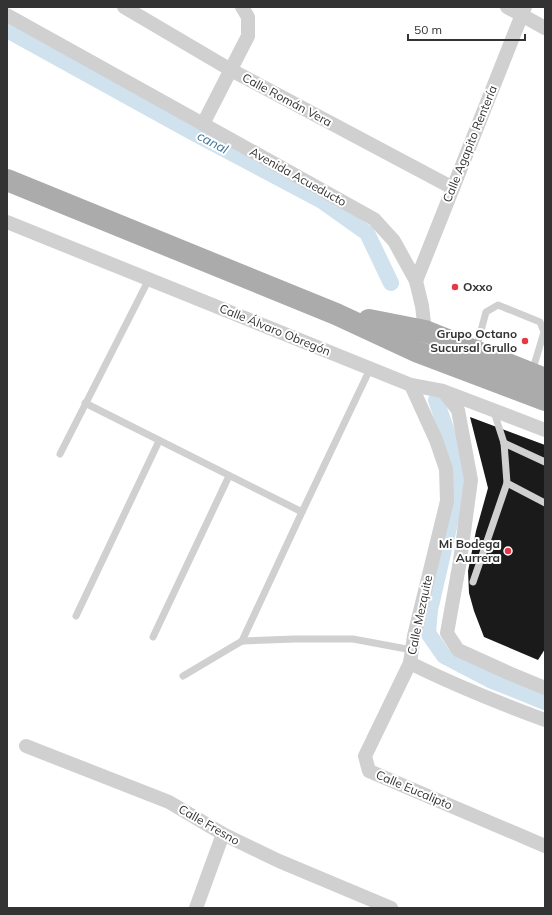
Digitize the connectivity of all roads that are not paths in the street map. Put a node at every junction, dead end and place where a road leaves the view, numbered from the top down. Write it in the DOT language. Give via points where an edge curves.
graph roads {
  1 [pos="124,7"];
  2 [pos="242,7"];
  3 [pos="507,7"];
  4 [pos="523,11"];
  5 [pos="7,15"];
  6 [pos="545,28"];
  7 [pos="231,70"];
  8 [pos="203,124"];
  9 [pos="7,180"];
  10 [pos="453,188"];
  11 [pos="7,222"];
  12 [pos="148,279"];
  13 [pos="416,281"];
  14 [pos="336,314"];
  15 [pos="424,331"];
  16 [pos="418,352"];
  17 [pos="473,362"];
  18 [pos="370,368"];
  19 [pos="411,385"];
  20 [pos="534,385"];
  21 [pos="443,391"];
  22 [pos="85,403"];
  23 [pos="494,412"];
  24 [pos="545,430"];
  25 [pos="159,441"];
  26 [pos="504,443"];
  27 [pos="60,454"];
  28 [pos="545,462"];
  29 [pos="229,476"];
  30 [pos="507,483"];
  31 [pos="545,503"];
  32 [pos="302,512"];
  33 [pos="473,582"];
  34 [pos="76,616"];
  35 [pos="153,637"];
  36 [pos="242,641"];
  37 [pos="411,656"];
  38 [pos="183,676"];
  39 [pos="545,688"];
  40 [pos="545,720"];
  41 [pos="26,746"];
  42 [pos="223,834"];
  43 [pos="545,846"];
  44 [pos="196,908"];
  45 [pos="391,908"];
  1 -- 7 [label="street, Calle Román Vera"];
  2 -- 7 [label="street" via="248,17 248,36"];
  3 -- 4 [label="street"];
  4 -- 6 [label="street"];
  4 -- 10 [label="street, Calle Agapito Rentería"];
  5 -- 8 [label="street, Avenida Acueducto"];
  7 -- 8 [label="street"];
  7 -- 10 [label="street, Calle Román Vera"];
  8 -- 13 [label="street, Avenida Acueducto" via="374,219 394,241"];
  9 -- 14 [label="main road"];
  10 -- 13 [label="street, Calle Agapito Rentería"];
  11 -- 12 [label="street, Calle Álvaro Obregón"];
  12 -- 18 [label="street, Calle Álvaro Obregón"];
  12 -- 22 [label="lane"];
  13 -- 15 [label="street, Avenida Acueducto"];
  14 -- 15 [label="main road"];
  14 -- 16 [label="main road"];
  15 -- 16 [label="street"];
  15 -- 17 [label="main road"];
  16 -- 17 [label="main road"];
  17 -- 20 [label="main road"];
  17 -- 20 [label="lane" via="486,312 498,305 540,322 544,332"];
  18 -- 19 [label="street, Calle Álvaro Obregón"];
  18 -- 32 [label="lane"];
  19 -- 21 [label="street, Calle Álvaro Obregón"];
  19 -- 37 [label="street, Calle Mezquite" via="446,469 447,500"];
  21 -- 23 [label="street, Calle Álvaro Obregón"];
  21 -- 39 [label="street" via="458,410 471,480 447,633 458,650"];
  22 -- 25 [label="lane"];
  22 -- 27 [label="lane"];
  23 -- 24 [label="street, Calle Álvaro Obregón"];
  23 -- 26 [label="lane"];
  25 -- 29 [label="lane"];
  25 -- 34 [label="lane"];
  26 -- 28 [label="lane"];
  26 -- 30 [label="lane"];
  29 -- 32 [label="lane"];
  29 -- 35 [label="lane"];
  30 -- 31 [label="lane"];
  30 -- 33 [label="lane"];
  32 -- 36 [label="lane"];
  36 -- 37 [label="lane" via="353,639"];
  36 -- 38 [label="lane"];
  37 -- 40 [label="street" via="442,679"];
  37 -- 43 [label="street, Calle Eucalipto" via="365,756 369,771"];
  41 -- 42 [label="street, Calle Fresno" via="169,802"];
  42 -- 44 [label="street"];
  42 -- 45 [label="street, Calle Fresno" via="279,861"];
}
